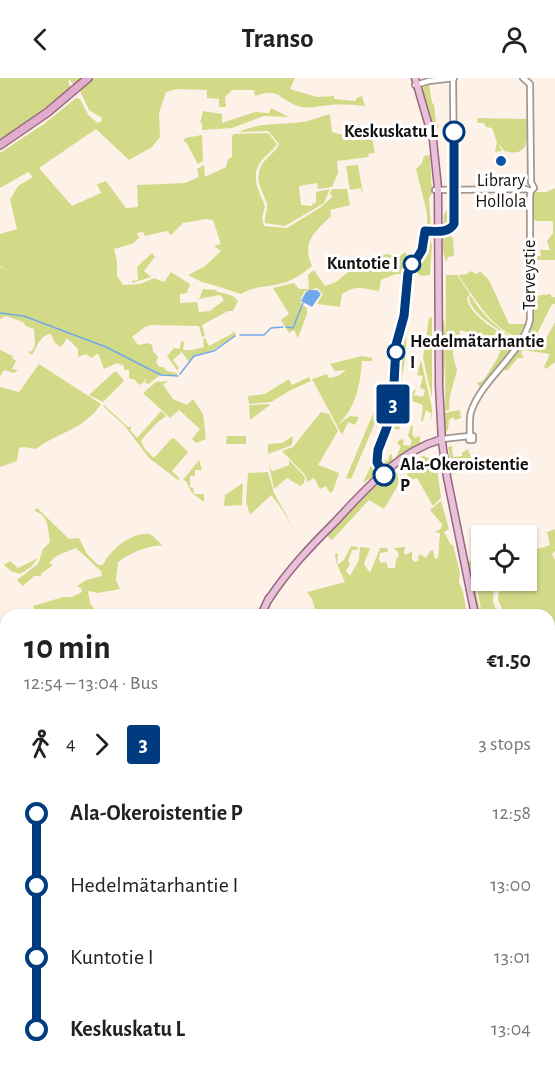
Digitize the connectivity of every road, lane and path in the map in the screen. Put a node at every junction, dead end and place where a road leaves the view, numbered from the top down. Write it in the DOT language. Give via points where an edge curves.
graph roads {
  1 [pos="88,78"];
  2 [pos="453,78"];
  3 [pos="526,80"];
  4 [pos="415,84"];
  5 [pos="0,145"];
  6 [pos="436,189"];
  7 [pos="454,189"];
  8 [pos="530,189"];
  9 [pos="471,414"];
  10 [pos="462,437"];
  11 [pos="470,437"];
  12 [pos="440,441"];
  13 [pos="264,609"];
  14 [pos="472,609"];
  1 -- 5 [label="highway"];
  2 -- 4 [label="main road"];
  2 -- 7 [label="main road"];
  3 -- 8 [label="main road, Terveystie"];
  4 -- 6 [label="main road" via="433,140"];
  6 -- 7 [label="main road"];
  6 -- 12 [label="main road"];
  7 -- 8 [label="main road"];
  8 -- 9 [label="main road, Terveystie" via="529,325"];
  9 -- 10 [label="main road, Terveystie" via="468,433"];
  9 -- 11 [label="main road"];
  10 -- 11 [label="main road"];
  10 -- 12 [label="main road"];
  11 -- 12 [label="main road"];
  12 -- 13 [label="main road" via="395,467 353,503 285,571"];
  12 -- 14 [label="main road"];
}
